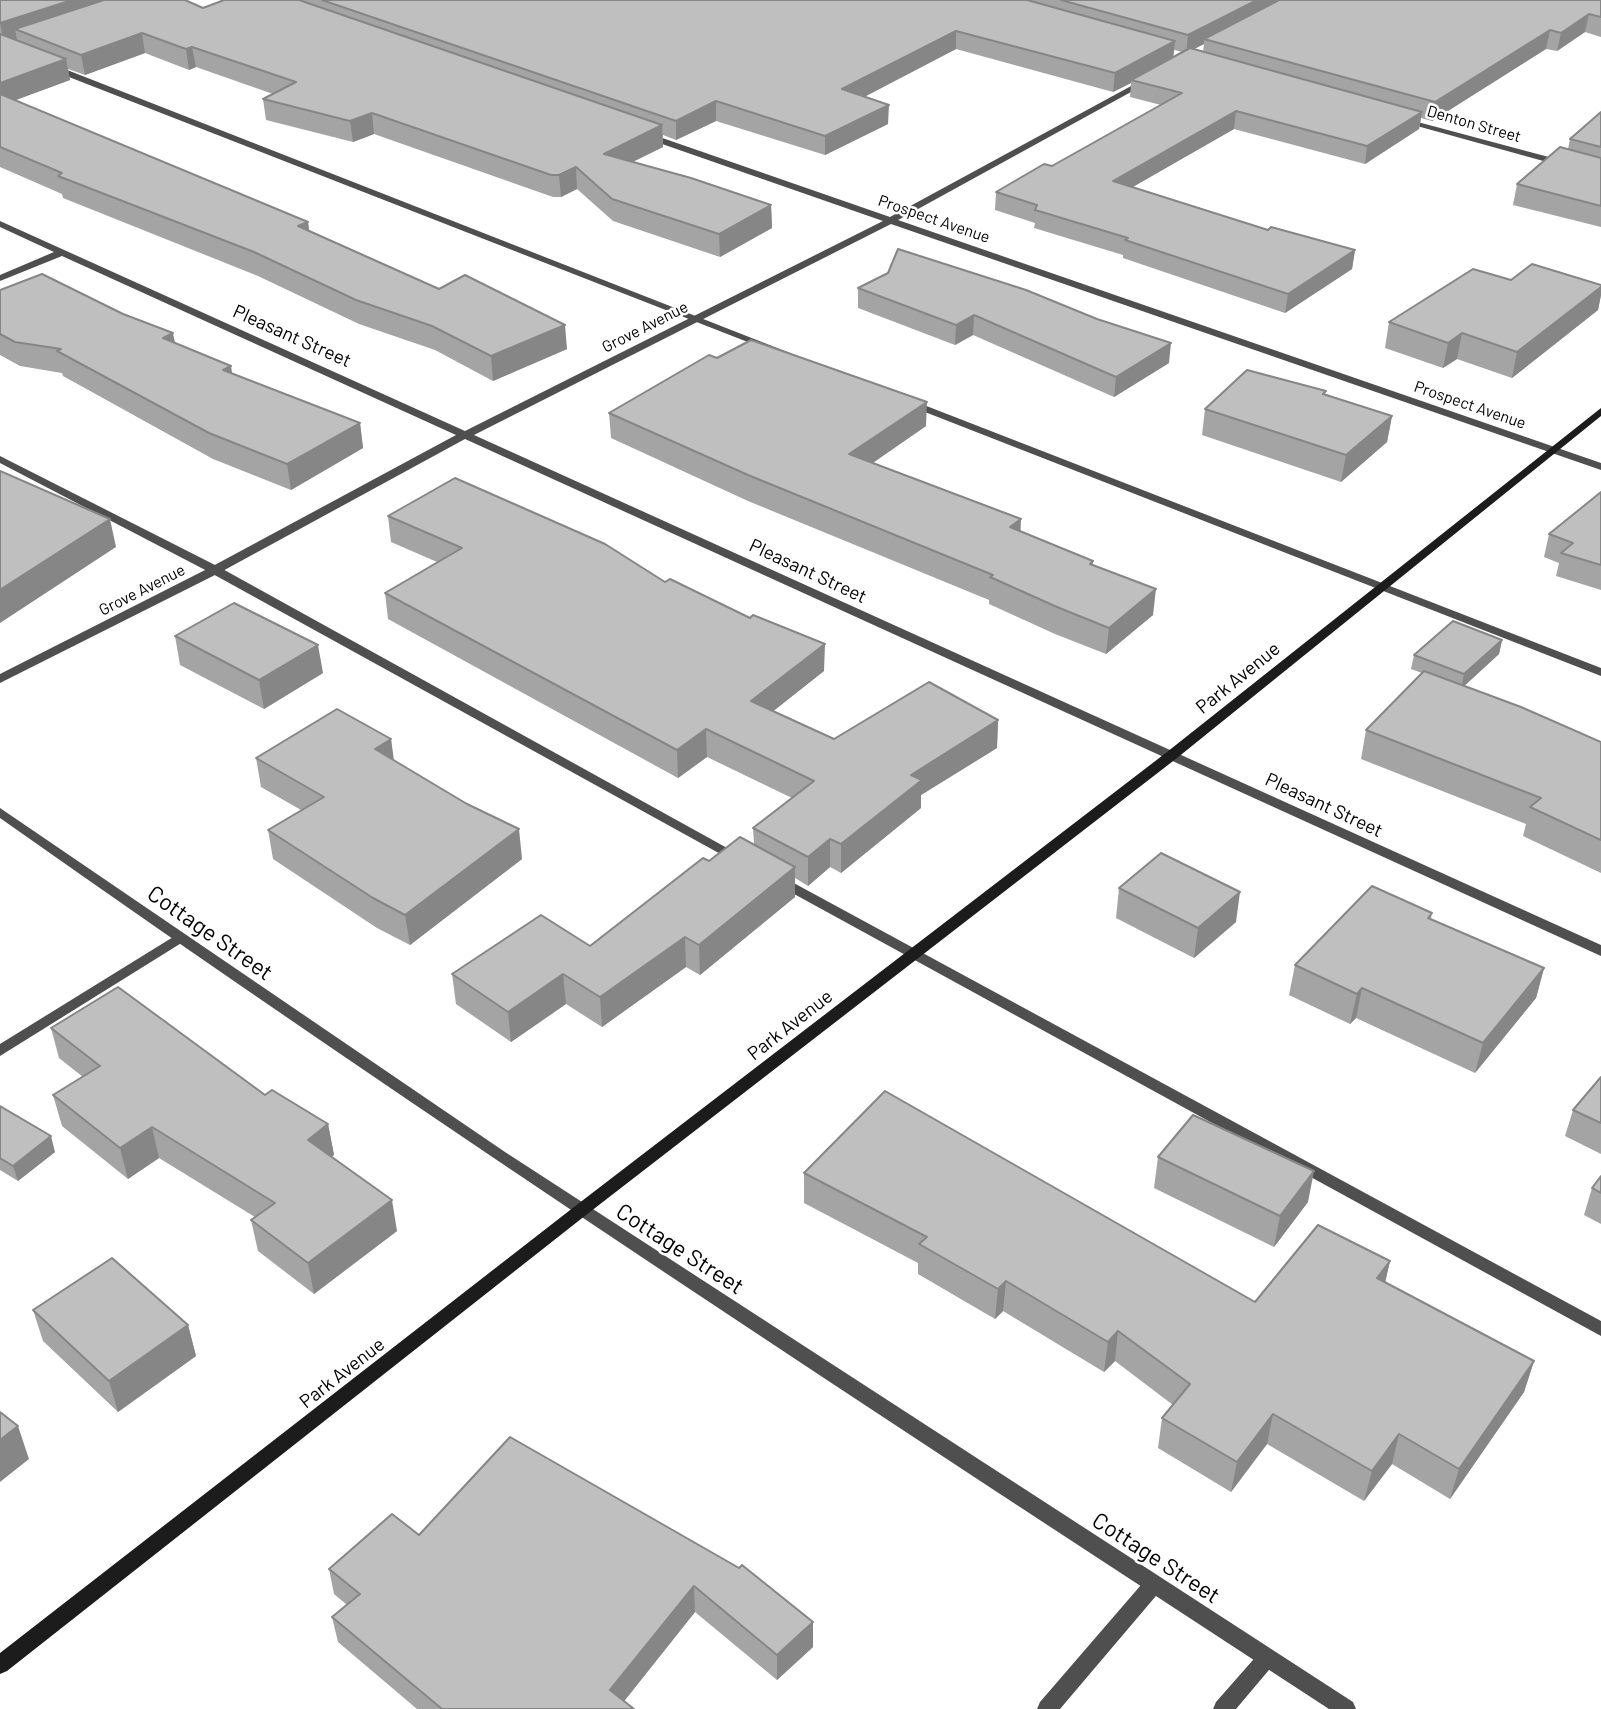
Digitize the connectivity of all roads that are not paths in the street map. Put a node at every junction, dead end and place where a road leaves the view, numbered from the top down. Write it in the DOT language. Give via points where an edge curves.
graph roads {
  1 [pos="48,66"];
  2 [pos="1163,72"];
  3 [pos="1387,114"];
  4 [pos="638,133"];
  5 [pos="1601,174"];
  6 [pos="889,220"];
  7 [pos="0,224"];
  8 [pos="63,253"];
  9 [pos="0,278"];
  10 [pos="697,319"];
  11 [pos="800,359"];
  12 [pos="903,399"];
  13 [pos="1601,411"];
  14 [pos="467,435"];
  15 [pos="1553,451"];
  16 [pos="0,459"];
  17 [pos="1601,467"];
  18 [pos="215,570"];
  19 [pos="1382,587"];
  20 [pos="1601,672"];
  21 [pos="0,679"];
  22 [pos="1172,755"];
  23 [pos="0,812"];
  24 [pos="178,939"];
  25 [pos="1601,951"];
  26 [pos="914,954"];
  27 [pos="0,1051"];
  28 [pos="580,1211"];
  29 [pos="1601,1329"];
  30 [pos="1154,1584"];
  31 [pos="1267,1658"];
  32 [pos="0,1665"];
  33 [pos="1047,1709"];
  34 [pos="1223,1709"];
  35 [pos="1346,1709"];
  1 -- 10 [label="street"];
  2 -- 6 [label="street, Grove Avenue"];
  3 -- 5 [label="street, Denton Street"];
  4 -- 6 [label="street, Prospect Avenue"];
  6 -- 10 [label="street, Grove Avenue"];
  6 -- 15 [label="street, Prospect Avenue"];
  7 -- 8 [label="street, Pleasant Street"];
  8 -- 9 [label="street"];
  8 -- 14 [label="street, Pleasant Street"];
  10 -- 11 [label="street"];
  10 -- 14 [label="street, Grove Avenue"];
  12 -- 19 [label="street"];
  13 -- 15 [label="street, Park Avenue"];
  14 -- 18 [label="street, Grove Avenue"];
  14 -- 22 [label="street, Pleasant Street"];
  15 -- 17 [label="street, Prospect Avenue"];
  15 -- 19 [label="street, Park Avenue"];
  16 -- 18 [label="street"];
  18 -- 21 [label="street, Grove Avenue"];
  18 -- 26 [label="street"];
  19 -- 20 [label="street"];
  19 -- 22 [label="street, Park Avenue"];
  22 -- 25 [label="street, Pleasant Street"];
  22 -- 26 [label="street, Park Avenue"];
  23 -- 24 [label="street, Cottage Street"];
  24 -- 27 [label="street"];
  24 -- 28 [label="street, Cottage Street"];
  26 -- 28 [label="street, Park Avenue"];
  26 -- 29 [label="street"];
  28 -- 30 [label="street, Cottage Street"];
  28 -- 32 [label="street, Park Avenue"];
  30 -- 31 [label="street, Cottage Street"];
  30 -- 33 [label="street"];
  31 -- 34 [label="street"];
  31 -- 35 [label="street, Cottage Street"];
}
